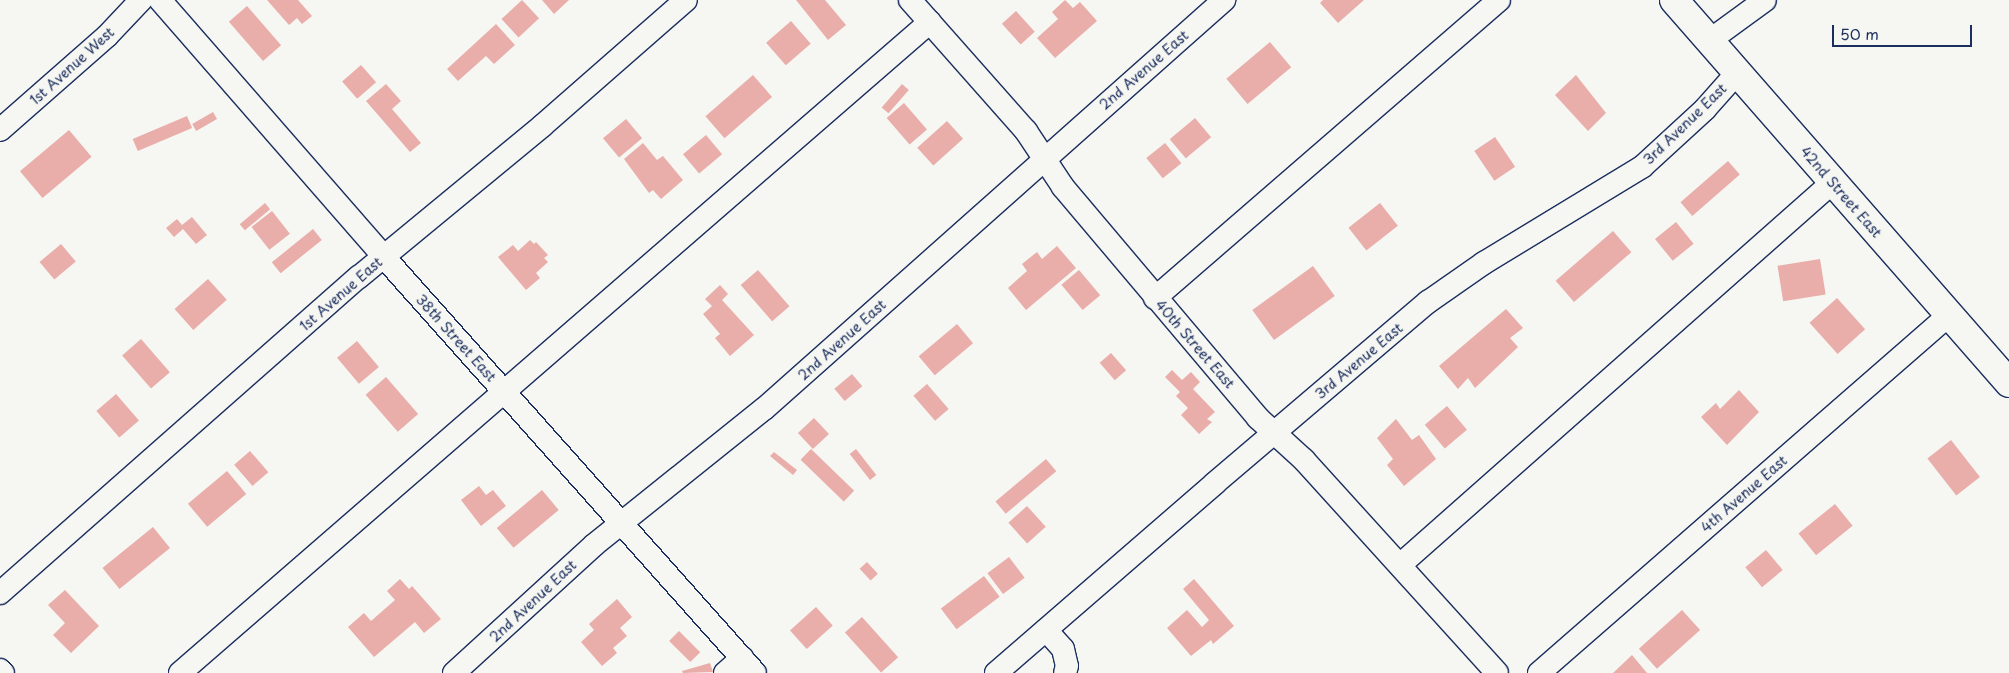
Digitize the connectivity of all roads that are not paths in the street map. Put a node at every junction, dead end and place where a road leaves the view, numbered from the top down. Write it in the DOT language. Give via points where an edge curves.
graph roads {
  1 [pos="141,0"];
  2 [pos="160,0"];
  3 [pos="686,0"];
  4 [pos="910,0"];
  5 [pos="1224,0"];
  6 [pos="1499,0"];
  7 [pos="1674,0"];
  8 [pos="1765,0"];
  9 [pos="930,22"];
  10 [pos="1709,41"];
  11 [pos="1737,73"];
  12 [pos="0,130"];
  13 [pos="1044,159"];
  14 [pos="1833,182"];
  15 [pos="384,257"];
  16 [pos="1155,298"];
  17 [pos="1949,315"];
  18 [pos="2009,384"];
  19 [pos="504,392"];
  20 [pos="1274,433"];
  21 [pos="622,522"];
  22 [pos="1400,565"];
  23 [pos="0,593"];
  24 [pos="1046,630"];
  25 [pos="749,666"];
  26 [pos="0,670"];
  27 [pos="3,673"];
  28 [pos="180,673"];
  29 [pos="454,673"];
  30 [pos="726,673"];
  31 [pos="997,673"];
  32 [pos="1065,673"];
  33 [pos="1497,673"];
  34 [pos="1539,673"];
  1 -- 12 [label="street, 1st Avenue West" via="107,36"];
  2 -- 15 [label="street, 38th Street East"];
  3 -- 15 [label="street, 1st Avenue East" via="542,126"];
  4 -- 9 [label="street, 40th Street East"];
  5 -- 13 [label="street, 2nd Avenue East"];
  6 -- 16 [label="street"];
  7 -- 10 [label="main road, 42nd Street East"];
  8 -- 10 [label="street"];
  9 -- 13 [label="street, 40th Street East" via="1026,131"];
  9 -- 19 [label="street"];
  10 -- 11 [label="main road, 42nd Street East"];
  11 -- 14 [label="main road, 42nd Street East"];
  11 -- 20 [label="street, 3rd Avenue East" via="1705,109 1642,167 1484,263 1428,302"];
  13 -- 16 [label="street, 40th Street East" via="1063,187"];
  13 -- 21 [label="street, 2nd Avenue East" via="764,409"];
  14 -- 17 [label="main road, 42nd Street East"];
  14 -- 22 [label="street"];
  15 -- 19 [label="street, 38th Street East"];
  15 -- 23 [label="street, 1st Avenue East"];
  16 -- 20 [label="street, 40th Street East"];
  17 -- 18 [label="main road, 42nd Street East"];
  17 -- 34 [label="street, 4th Avenue East"];
  19 -- 21 [label="street, 38th Street East"];
  19 -- 28 [label="street"];
  20 -- 22 [label="street, 40th Street East" via="1304,460"];
  20 -- 24 [label="street, 3rd Avenue East"];
  21 -- 25 [label="street, 38th Street East"];
  21 -- 29 [label="street, 2nd Avenue East"];
  22 -- 33 [label="street, 40th Street East"];
  24 -- 31 [label="street, 3rd Avenue East"];
  24 -- 32 [label="street" via="1063,649 1067,666"];
  25 -- 30 [label="street"];
  26 -- 27 [label="street"];
}
